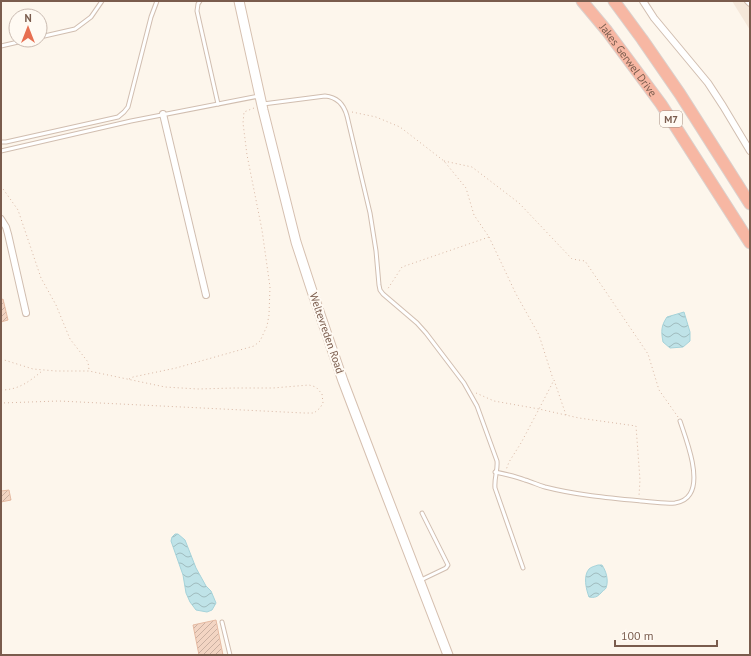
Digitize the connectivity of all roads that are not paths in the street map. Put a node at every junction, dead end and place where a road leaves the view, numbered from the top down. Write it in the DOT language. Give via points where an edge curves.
graph roads {
  1 [pos="102,1"];
  2 [pos="157,1"];
  3 [pos="200,1"];
  4 [pos="239,1"];
  5 [pos="582,1"];
  6 [pos="614,1"];
  7 [pos="643,1"];
  8 [pos="48,35"];
  9 [pos="261,100"];
  10 [pos="218,104"];
  11 [pos="163,114"];
  12 [pos="1,142"];
  13 [pos="1,151"];
  14 [pos="750,152"];
  15 [pos="750,204"];
  16 [pos="1,219"];
  17 [pos="750,243"];
  18 [pos="206,295"];
  19 [pos="26,313"];
  20 [pos="680,421"];
  21 [pos="495,472"];
  22 [pos="422,513"];
  23 [pos="523,568"];
  24 [pos="419,580"];
  25 [pos="222,622"];
  26 [pos="230,655"];
  27 [pos="448,655"];
  1 -- 8 [label="lane" via="91,16 75,29"];
  2 -- 12 [label="lane" via="150,17 128,107 124,112 118,117"];
  3 -- 10 [label="lane" via="197,11"];
  4 -- 9 [label="street, Weltevreden Road"];
  5 -- 17 [label="highway, Jakes Gerwel Drive / M7" via="661,104"];
  6 -- 15 [label="highway, Jakes Gerwel Drive / M7" via="680,94"];
  7 -- 14 [label="street" via="716,94"];
  9 -- 10 [label="lane"];
  9 -- 21 [label="lane" via="325,96 334,98 346,110 370,213 380,290 426,333 468,389 497,461"];
  9 -- 24 [label="street, Weltevreden Road" via="283,194 312,291 343,381"];
  10 -- 11 [label="lane"];
  11 -- 13 [label="lane"];
  11 -- 18 [label="street"];
  16 -- 19 [label="street" via="8,234"];
  20 -- 21 [label="lane" via="694,479 691,493 682,501 639,501 586,495"];
  21 -- 23 [label="lane" via="495,488"];
  22 -- 24 [label="lane" via="448,565"];
  24 -- 27 [label="street, Weltevreden Road"];
  25 -- 26 [label="lane"];
}
